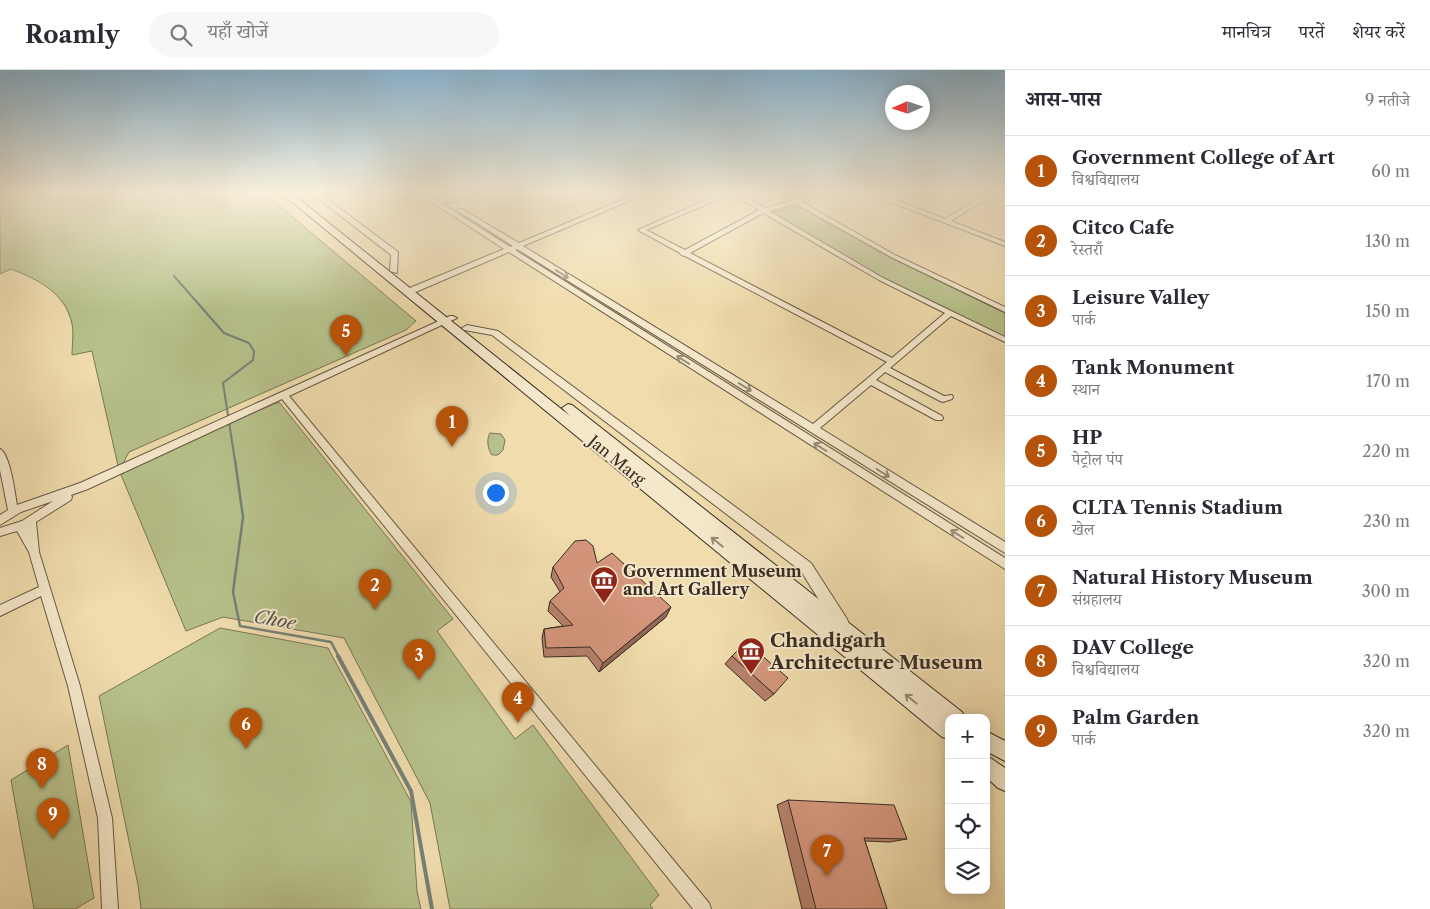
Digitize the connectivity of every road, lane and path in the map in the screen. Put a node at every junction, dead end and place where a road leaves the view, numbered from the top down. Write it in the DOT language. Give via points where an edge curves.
graph roads {
  1 [pos="335,231"];
  2 [pos="344,231"];
  3 [pos="365,231"];
  4 [pos="485,231"];
  5 [pos="490,231"];
  6 [pos="554,231"];
  7 [pos="643,231"];
  8 [pos="725,231"];
  9 [pos="797,231"];
  10 [pos="848,231"];
  11 [pos="970,231"];
  12 [pos="1005,244"];
  13 [pos="514,248"];
  14 [pos="683,254"];
  15 [pos="394,271"];
  16 [pos="412,290"];
  17 [pos="1005,310"];
  18 [pos="949,314"];
  19 [pos="449,320"];
  20 [pos="467,328"];
  21 [pos="1005,340"];
  22 [pos="893,362"];
  23 [pos="885,368"];
  24 [pos="870,381"];
  25 [pos="283,395"];
  26 [pos="949,397"];
  27 [pos="936,413"];
  28 [pos="813,429"];
  29 [pos="0,453"];
  30 [pos="10,485"];
  31 [pos="84,486"];
  32 [pos="26,506"];
  33 [pos="7,516"];
  34 [pos="33,518"];
  35 [pos="17,527"];
  36 [pos="0,532"];
  37 [pos="34,552"];
  38 [pos="1003,556"];
  39 [pos="45,589"];
  40 [pos="0,611"];
  41 [pos="845,629"];
  42 [pos="951,714"];
  43 [pos="945,727"];
  44 [pos="990,743"];
  45 [pos="1005,752"];
  46 [pos="990,768"];
  47 [pos="1005,781"];
  48 [pos="110,909"];
  49 [pos="703,909"];
  1 -- 16 [label="main road, Jan Marg"];
  2 -- 15 [label="main road, Jan Marg"];
  3 -- 15 [label="street" via="395,254"];
  4 -- 13 [label="street"];
  5 -- 13 [label="street"];
  6 -- 13 [label="street"];
  7 -- 14 [label="street"];
  8 -- 14 [label="street"];
  9 -- 18 [label="street"];
  10 -- 17 [label="street"];
  11 -- 12 [label="street"];
  13 -- 16 [label="street"];
  13 -- 28 [label="street, one-way"];
  38 -- 13 [label="street, one-way"];
  14 -- 22 [label="street"];
  15 -- 16 [label="main road, Jan Marg"];
  16 -- 19 [label="main road, Jan Marg"];
  18 -- 21 [label="street"];
  18 -- 22 [label="street"];
  19 -- 20 [label="main road, Jan Marg"];
  19 -- 25 [label="street"];
  43 -- 19 [label="main road, Jan Marg, one-way"];
  20 -- 41 [label="main road, Jan Marg"];
  20 -- 41 [label="street" via="495,333 806,567"];
  22 -- 23 [label="street"];
  23 -- 24 [label="street"];
  23 -- 26 [label="street" via="943,399"];
  24 -- 27 [label="street"];
  24 -- 28 [label="street"];
  25 -- 31 [label="street"];
  25 -- 49 [label="street"];
  28 -- 38 [label="street, one-way"];
  29 -- 30 [label="street"];
  30 -- 32 [label="street"];
  30 -- 33 [label="street"];
  31 -- 32 [label="street"];
  31 -- 34 [label="street"];
  32 -- 33 [label="street"];
  32 -- 34 [label="street" via="35,509"];
  33 -- 35 [label="street" via="7,524"];
  34 -- 35 [label="street"];
  34 -- 37 [label="street"];
  35 -- 36 [label="street"];
  35 -- 37 [label="street"];
  37 -- 39 [label="street"];
  39 -- 40 [label="street"];
  39 -- 48 [label="street" via="74,686 105,818"];
  41 -- 42 [label="main road, Jan Marg"];
  44 -- 45 [label="main road"];
  46 -- 47 [label="main road"];
}
